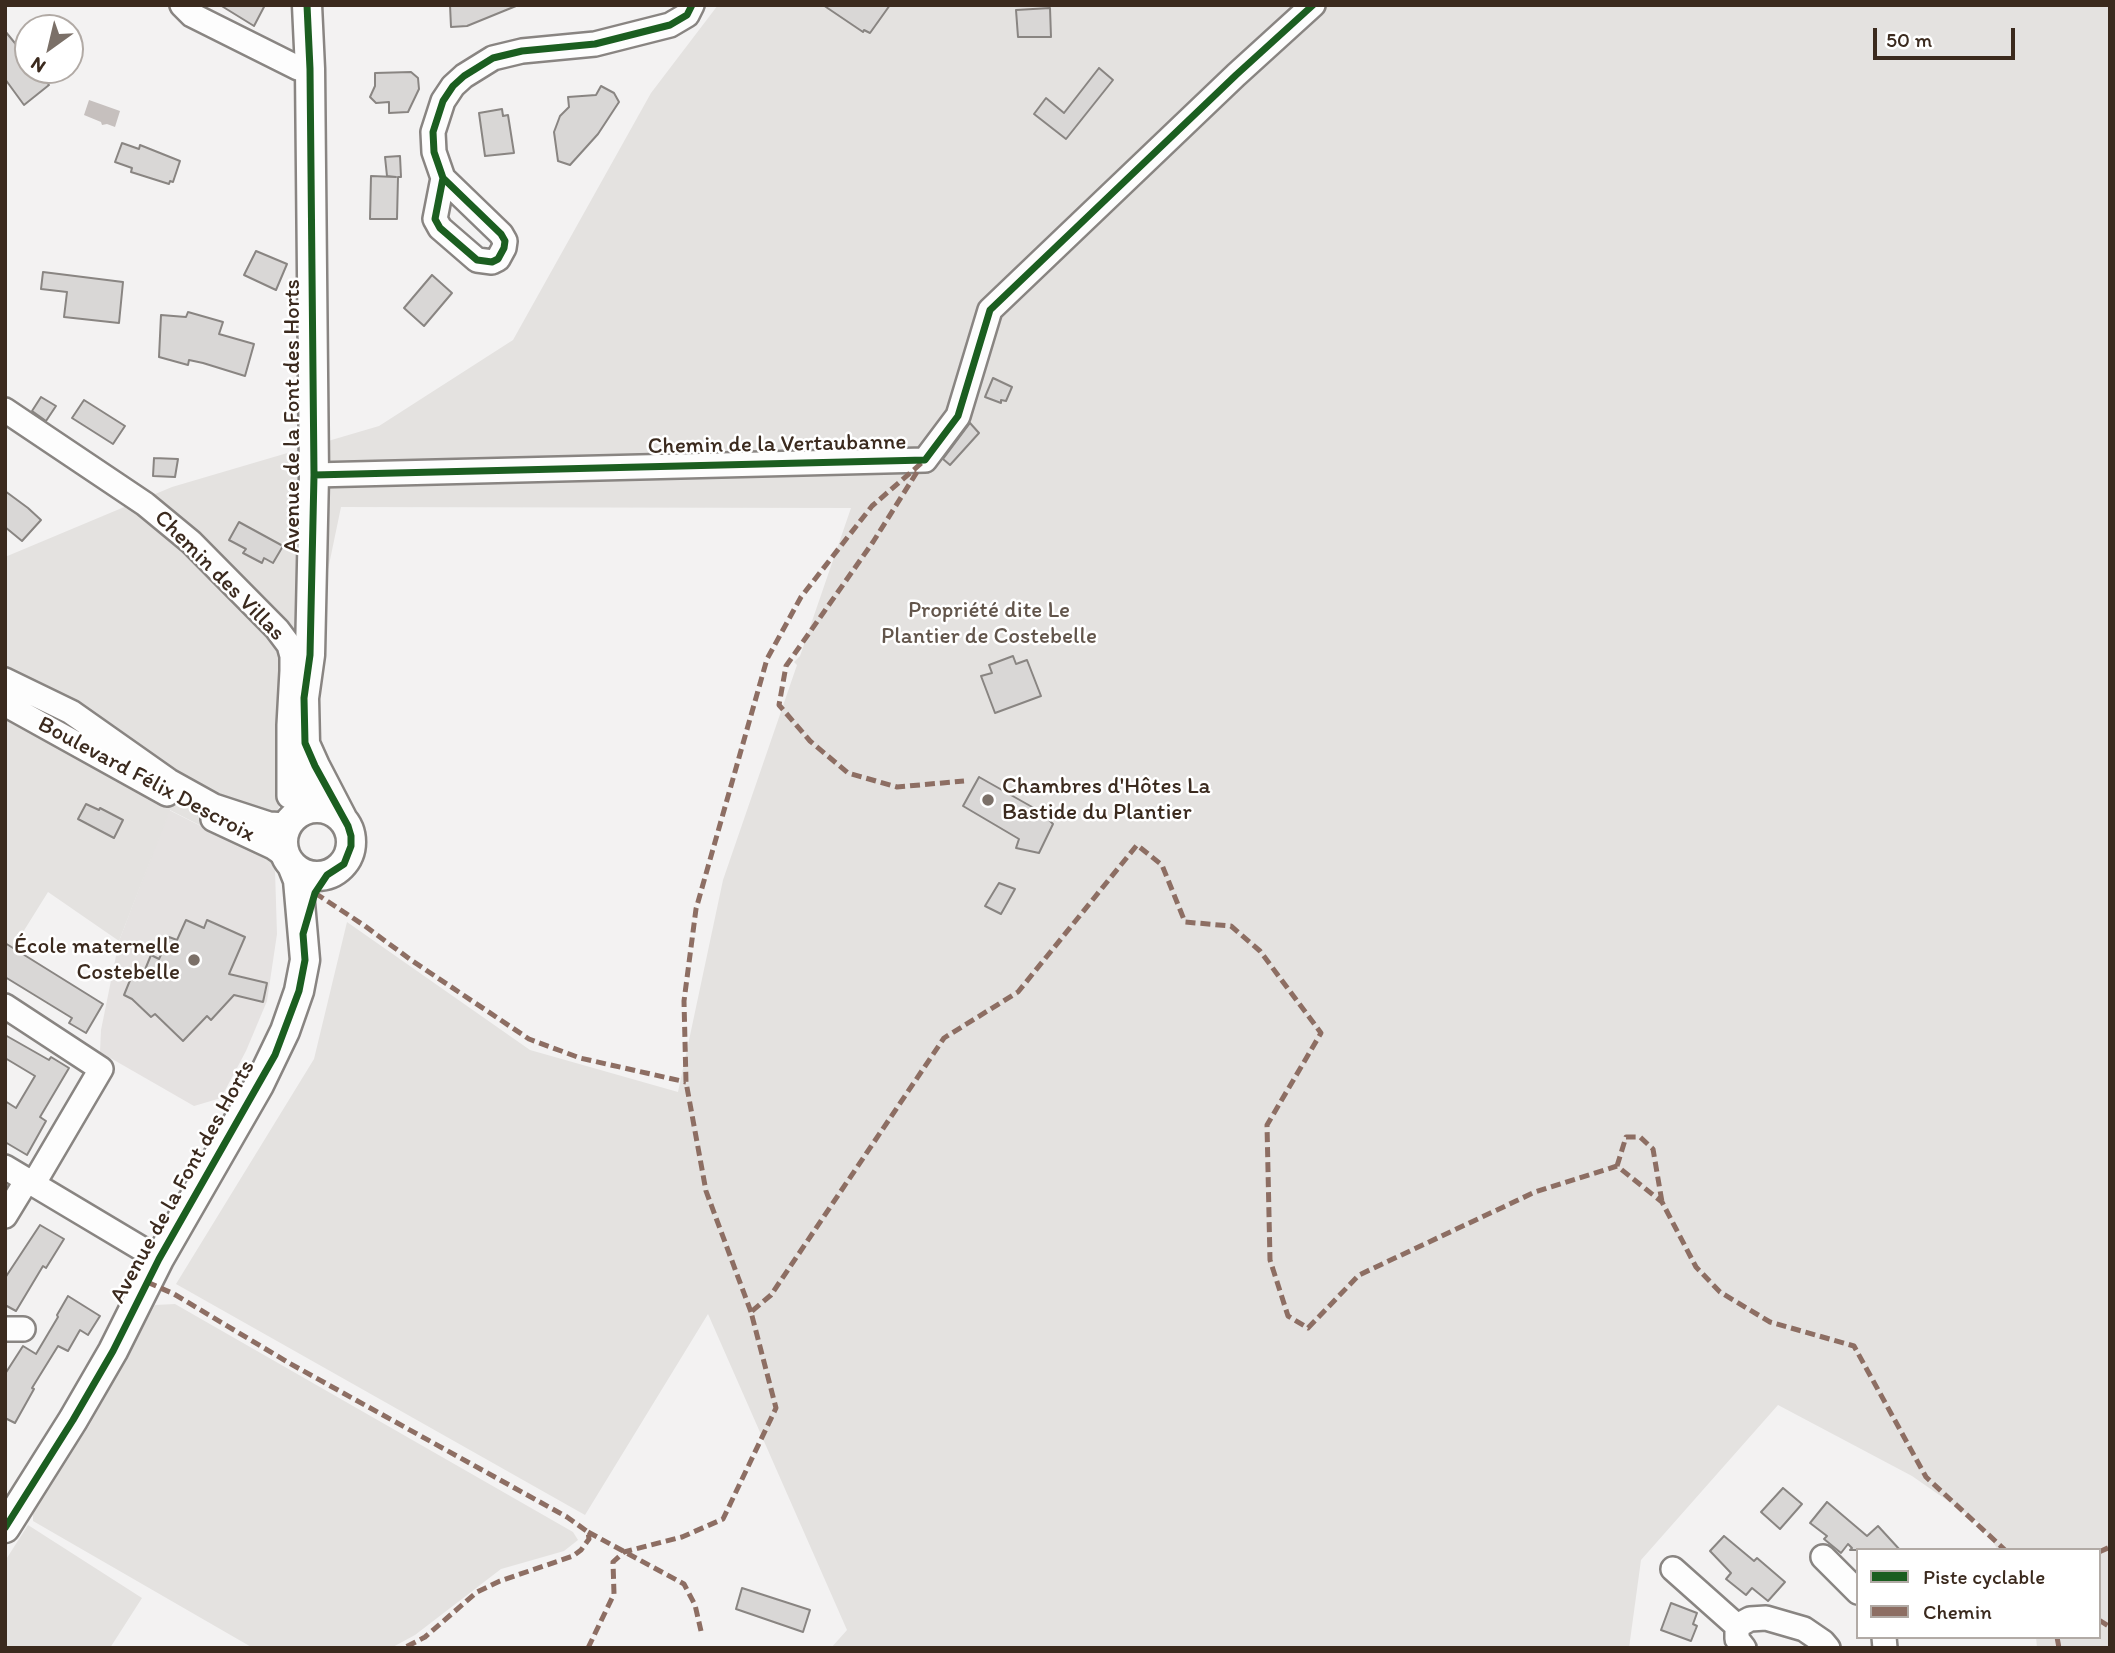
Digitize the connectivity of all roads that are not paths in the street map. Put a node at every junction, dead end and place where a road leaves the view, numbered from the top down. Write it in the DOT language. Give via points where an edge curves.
graph roads {
  1 [pos="182,5"];
  2 [pos="307,5"];
  3 [pos="692,5"];
  4 [pos="1313,5"];
  5 [pos="310,69"];
  6 [pos="443,178"];
  7 [pos="5,410"];
  8 [pos="314,475"];
  9 [pos="5,680"];
  10 [pos="5,704"];
  11 [pos="305,743"];
  12 [pos="293,818"];
  13 [pos="342,818"];
  14 [pos="289,860"];
  15 [pos="327,874"];
  16 [pos="303,934"];
  17 [pos="5,1006"];
  18 [pos="5,1167"];
  19 [pos="31,1182"];
  20 [pos="5,1216"];
  21 [pos="159,1259"];
  22 [pos="5,1528"];
  23 [pos="1823,1557"];
  24 [pos="1673,1569"];
  25 [pos="1856,1590"];
  26 [pos="1741,1637"];
  27 [pos="1828,1648"];
  1 -- 5 [label="street" via="192,15 298,68"];
  2 -- 5 [label="main road, Avenue de la Font des Horts"];
  3 -- 6 [label="street" via="687,15 670,25 595,44 493,58 464,76 443,101 433,132"];
  4 -- 8 [label="street, Chemin de la Vertaubanne" via="990,310 958,416 925,460"];
  5 -- 8 [label="main road, Avenue de la Font des Horts"];
  7 -- 12 [label="street, Chemin des Villas" via="173,527 289,645 289,798"];
  8 -- 11 [label="main road, Avenue de la Font des Horts"];
  9 -- 12 [label="street, Boulevard Félix Descroix" via="71,712 169,781 214,806 270,824"];
  10 -- 14 [label="street, Boulevard Félix Descroix" via="195,810 273,847"];
  11 -- 12 [label="main road, Avenue de la Font des Horts"];
  11 -- 13 [label="main road, Avenue de la Font des Horts"];
  12 -- 13 [label="main road" via="307,808 323,808"];
  12 -- 14 [label="main road" via="283,844"];
  13 -- 15 [label="main road" via="351,846 344,864"];
  14 -- 15 [label="main road" via="312,876"];
  14 -- 16 [label="main road, Avenue de la Font des Horts" via="298,880"];
  15 -- 16 [label="main road, Avenue de la Font des Horts" via="314,892"];
  16 -- 21 [label="main road, Avenue de la Font des Horts" via="305,960 285,1031 259,1086"];
  17 -- 19 [label="street" via="101,1069"];
  18 -- 19 [label="street"];
  19 -- 20 [label="street"];
  19 -- 21 [label="street"];
  21 -- 22 [label="main road, Avenue de la Font des Horts" via="73,1420"];
  23 -- 25 [label="street"];
  24 -- 26 [label="street"];
  26 -- 27 [label="street" via="1750,1619 1766,1618 1804,1629"];
}
